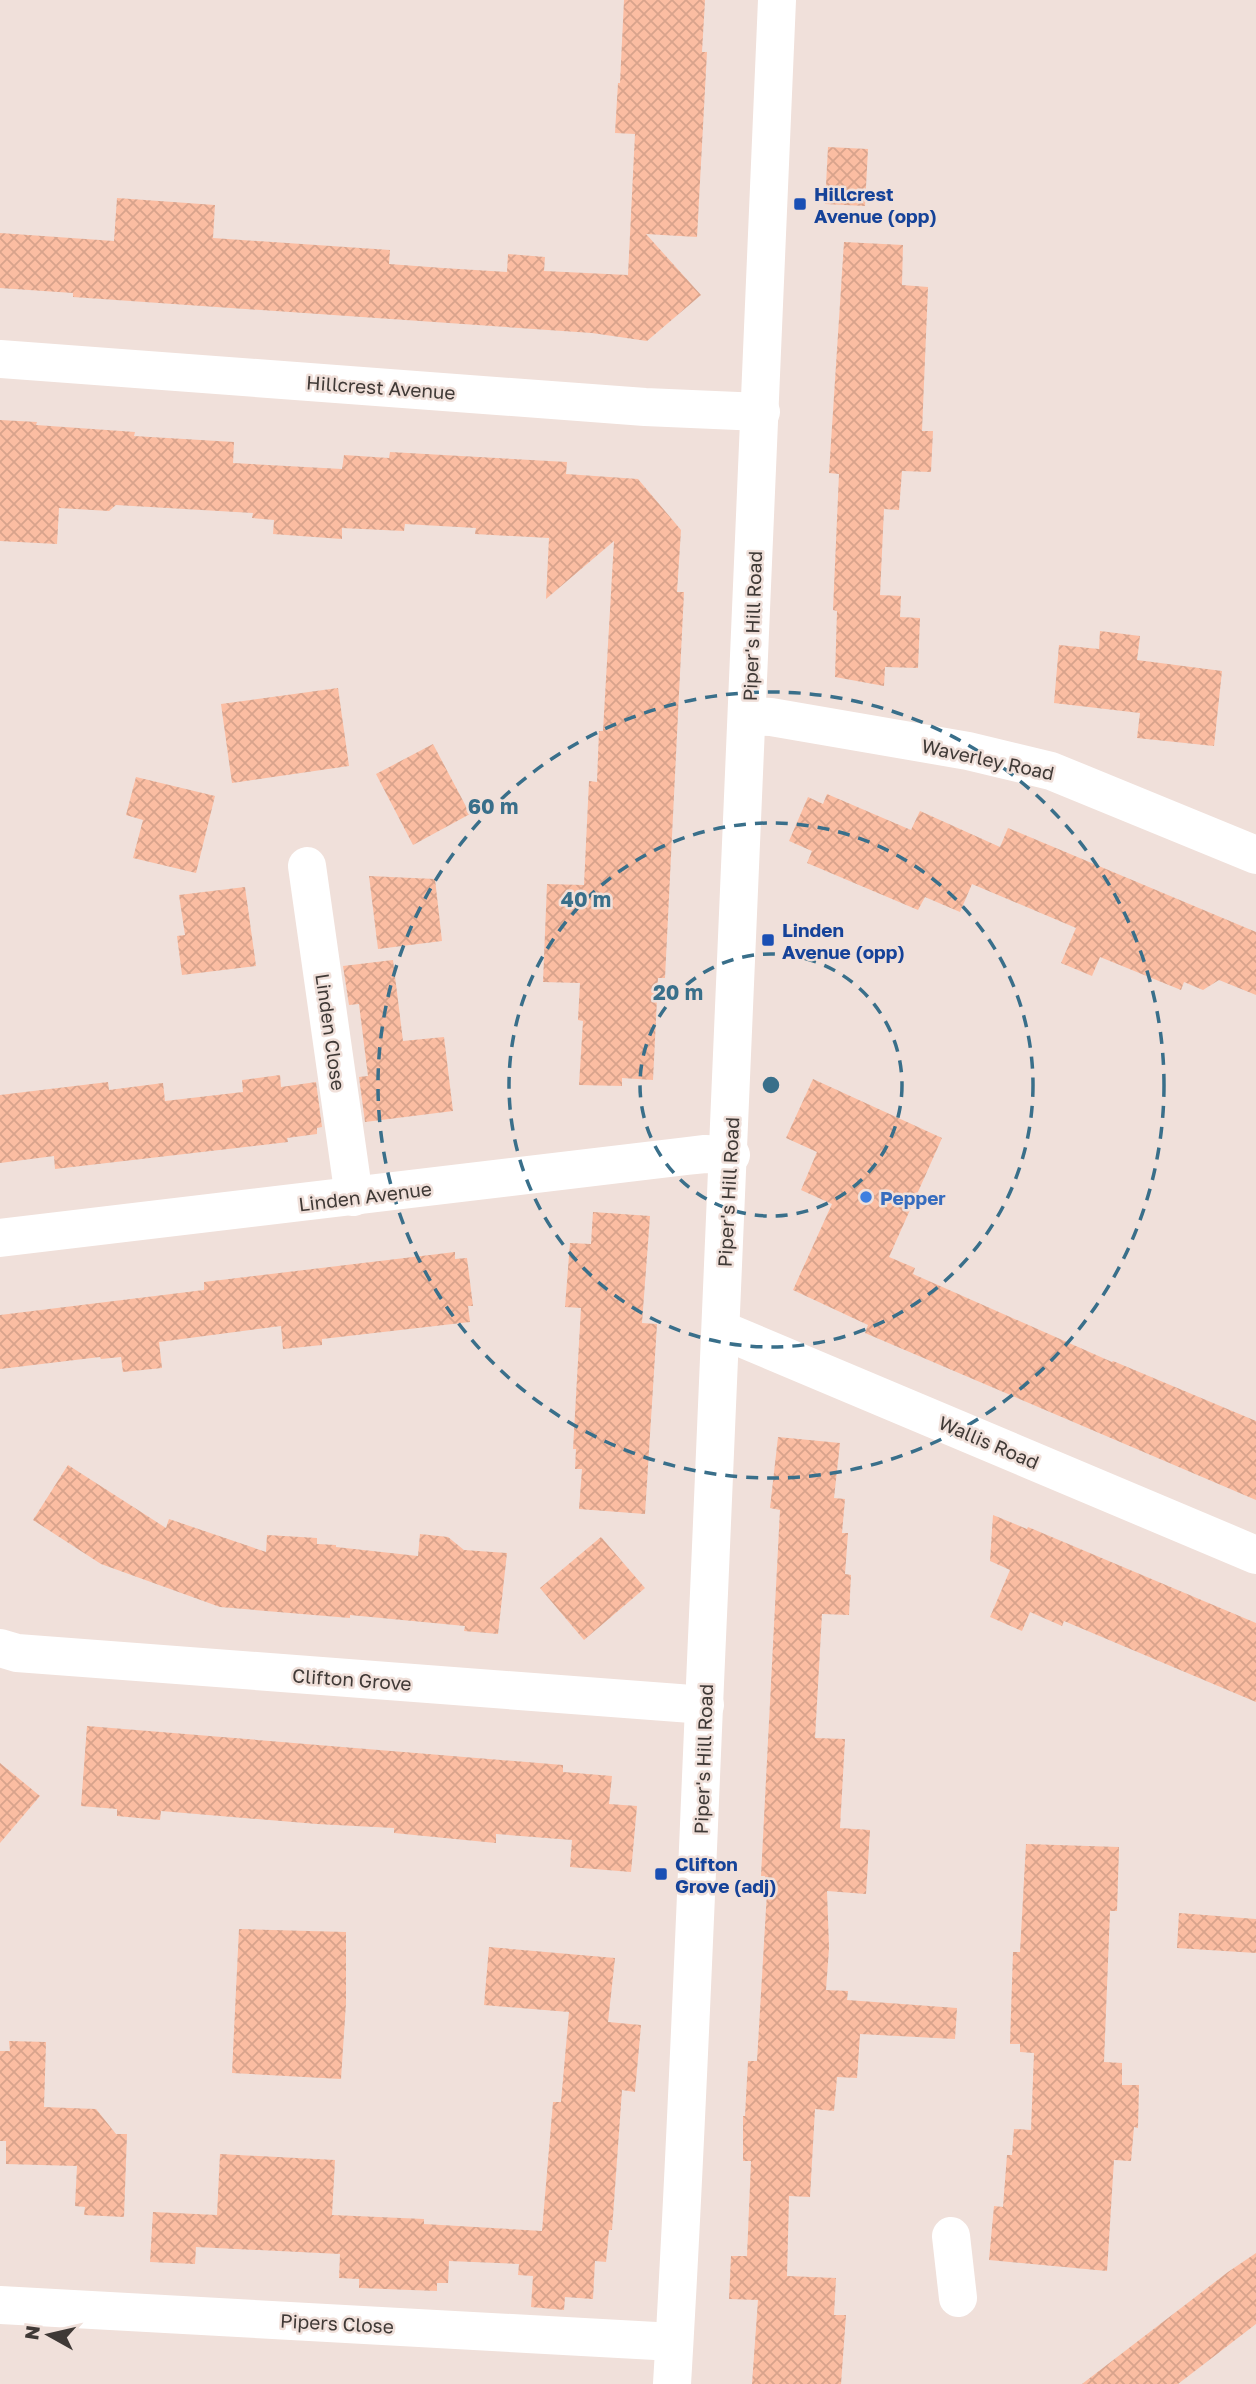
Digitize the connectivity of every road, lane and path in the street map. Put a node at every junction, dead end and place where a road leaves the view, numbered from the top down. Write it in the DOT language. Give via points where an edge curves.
graph roads {
  1 [pos="777,0"];
  2 [pos="0,359"];
  3 [pos="761,412"];
  4 [pos="748,716"];
  5 [pos="1256,855"];
  6 [pos="307,866"];
  7 [pos="731,1155"];
  8 [pos="354,1197"];
  9 [pos="0,1238"];
  10 [pos="722,1330"];
  11 [pos="1256,1555"];
  12 [pos="0,1648"];
  13 [pos="705,1705"];
  14 [pos="951,2236"];
  15 [pos="958,2298"];
  16 [pos="0,2305"];
  17 [pos="674,2342"];
  18 [pos="672,2384"];
  1 -- 3 [label="street, Piper's Hill Road"];
  2 -- 3 [label="street, Hillcrest Avenue"];
  3 -- 4 [label="street, Piper's Hill Road"];
  4 -- 5 [label="street, Waverley Road" via="968,751 1051,771"];
  4 -- 7 [label="street, Piper's Hill Road"];
  6 -- 8 [label="street, Linden Close"];
  7 -- 8 [label="street, Linden Avenue" via="696,1155"];
  7 -- 10 [label="street, Piper's Hill Road"];
  8 -- 9 [label="street, Linden Avenue"];
  10 -- 11 [label="street, Wallis Road"];
  10 -- 13 [label="street, Piper's Hill Road"];
  12 -- 13 [label="street, Clifton Grove" via="17,1653"];
  13 -- 17 [label="street, Piper's Hill Road"];
  14 -- 15 [label="street"];
  16 -- 17 [label="street, Pipers Close"];
  17 -- 18 [label="street, Piper's Hill Road"];
}
